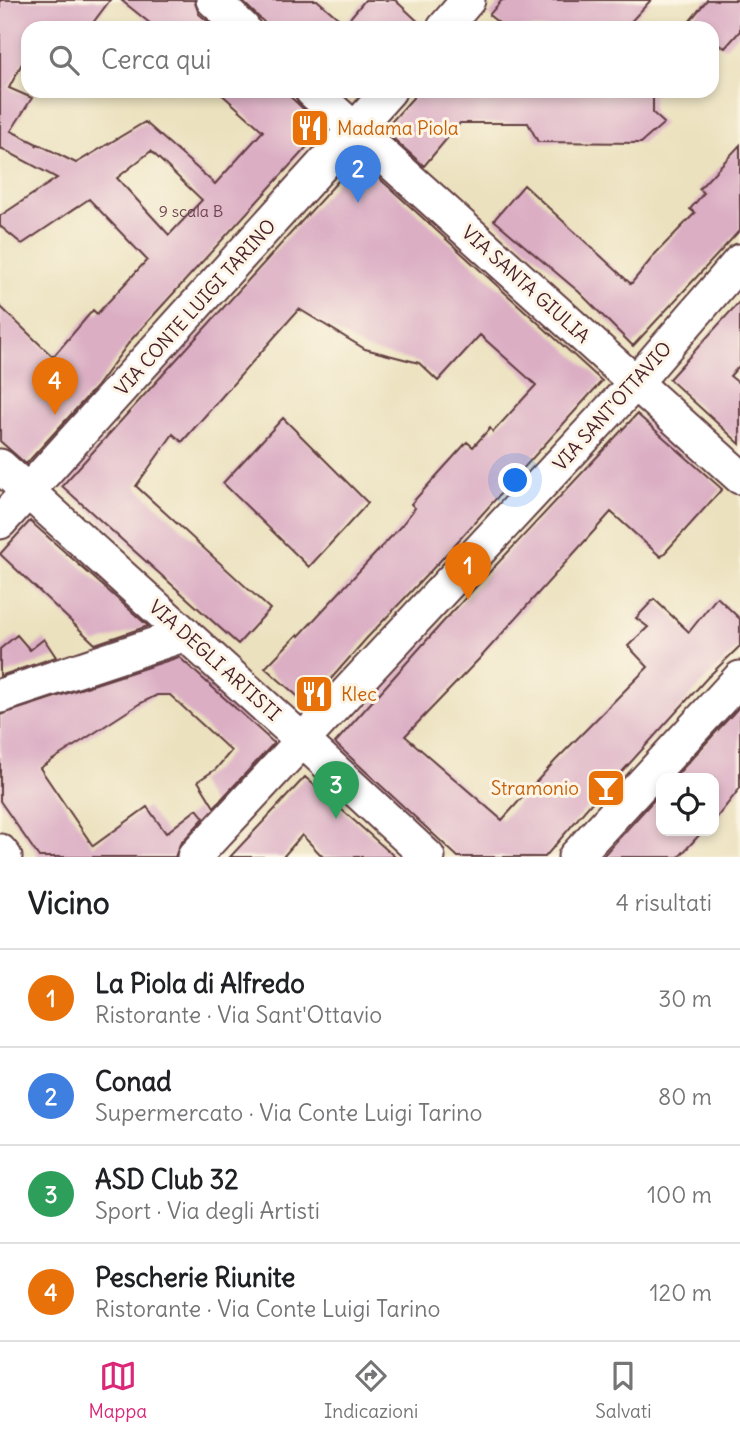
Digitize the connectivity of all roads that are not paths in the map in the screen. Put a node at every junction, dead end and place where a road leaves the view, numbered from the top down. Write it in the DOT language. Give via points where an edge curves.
graph roads {
  1 [pos="213,0"];
  2 [pos="468,0"];
  3 [pos="236,21"];
  4 [pos="450,21"];
  5 [pos="320,98"];
  6 [pos="383,98"];
  7 [pos="355,130"];
  8 [pos="740,261"];
  9 [pos="636,382"];
  10 [pos="0,466"];
  11 [pos="740,477"];
  12 [pos="28,490"];
  13 [pos="0,522"];
  14 [pos="186,634"];
  15 [pos="740,678"];
  16 [pos="0,696"];
  17 [pos="302,740"];
  18 [pos="0,851"];
  19 [pos="5,857"];
  20 [pos="194,857"];
  21 [pos="428,857"];
  22 [pos="575,857"];
  1 -- 3 [label="street"];
  2 -- 4 [label="street"];
  5 -- 7 [label="street, VIA SANTA GIULIA"];
  6 -- 7 [label="street, VIA CONTE LUIGI TARINO"];
  7 -- 9 [label="street, VIA SANTA GIULIA"];
  7 -- 12 [label="street, VIA CONTE LUIGI TARINO"];
  8 -- 9 [label="street, VIA SANT'OTTAVIO"];
  9 -- 11 [label="street, VIA SANTA GIULIA"];
  9 -- 17 [label="street, VIA SANT'OTTAVIO"];
  10 -- 12 [label="street, VIA DEGLI ARTISTI"];
  12 -- 13 [label="street, VIA CONTE LUIGI TARINO"];
  12 -- 14 [label="street, VIA DEGLI ARTISTI"];
  14 -- 16 [label="street"];
  14 -- 17 [label="street, VIA DEGLI ARTISTI"];
  15 -- 22 [label="street"];
  17 -- 20 [label="street, VIA SANT'OTTAVIO"];
  17 -- 21 [label="street, VIA DEGLI ARTISTI"];
  18 -- 19 [label="street"];
}
